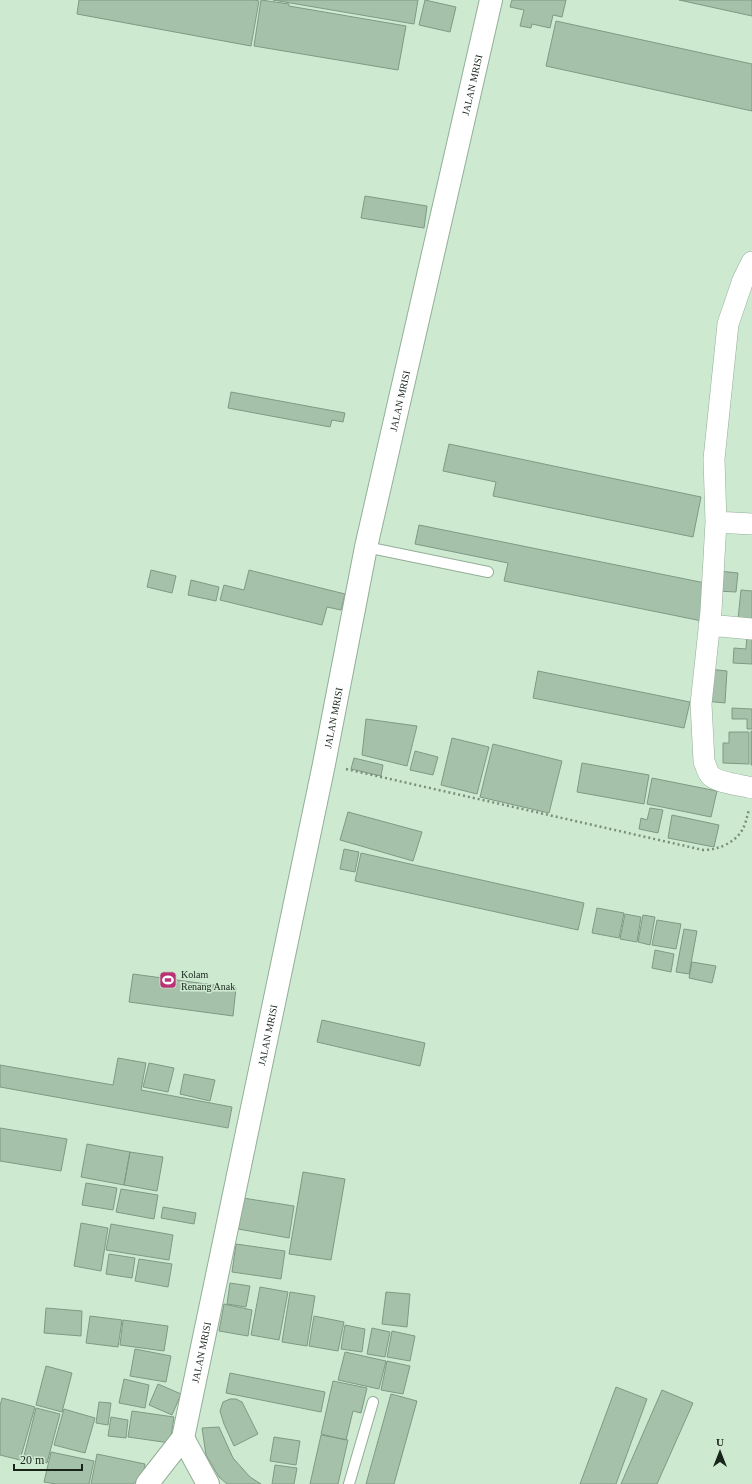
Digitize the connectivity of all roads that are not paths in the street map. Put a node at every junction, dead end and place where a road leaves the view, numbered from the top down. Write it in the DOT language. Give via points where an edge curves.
graph roads {
  1 [pos="491,0"];
  2 [pos="752,262"];
  3 [pos="716,522"];
  4 [pos="752,524"];
  5 [pos="366,547"];
  6 [pos="488,572"];
  7 [pos="709,625"];
  8 [pos="752,629"];
  9 [pos="751,796"];
  10 [pos="373,1402"];
  11 [pos="183,1438"];
  12 [pos="147,1484"];
  13 [pos="208,1484"];
  14 [pos="349,1484"];
  1 -- 5 [label="street, JALAN MRISI"];
  2 -- 3 [label="street" via="742,280 728,324 714,459"];
  3 -- 4 [label="street"];
  3 -- 7 [label="street"];
  5 -- 6 [label="lane"];
  5 -- 11 [label="street, JALAN MRISI" via="324,764"];
  7 -- 8 [label="street"];
  7 -- 9 [label="street" via="701,704 704,761 711,776"];
  10 -- 14 [label="lane"];
  11 -- 12 [label="street"];
  11 -- 13 [label="street"];
}
